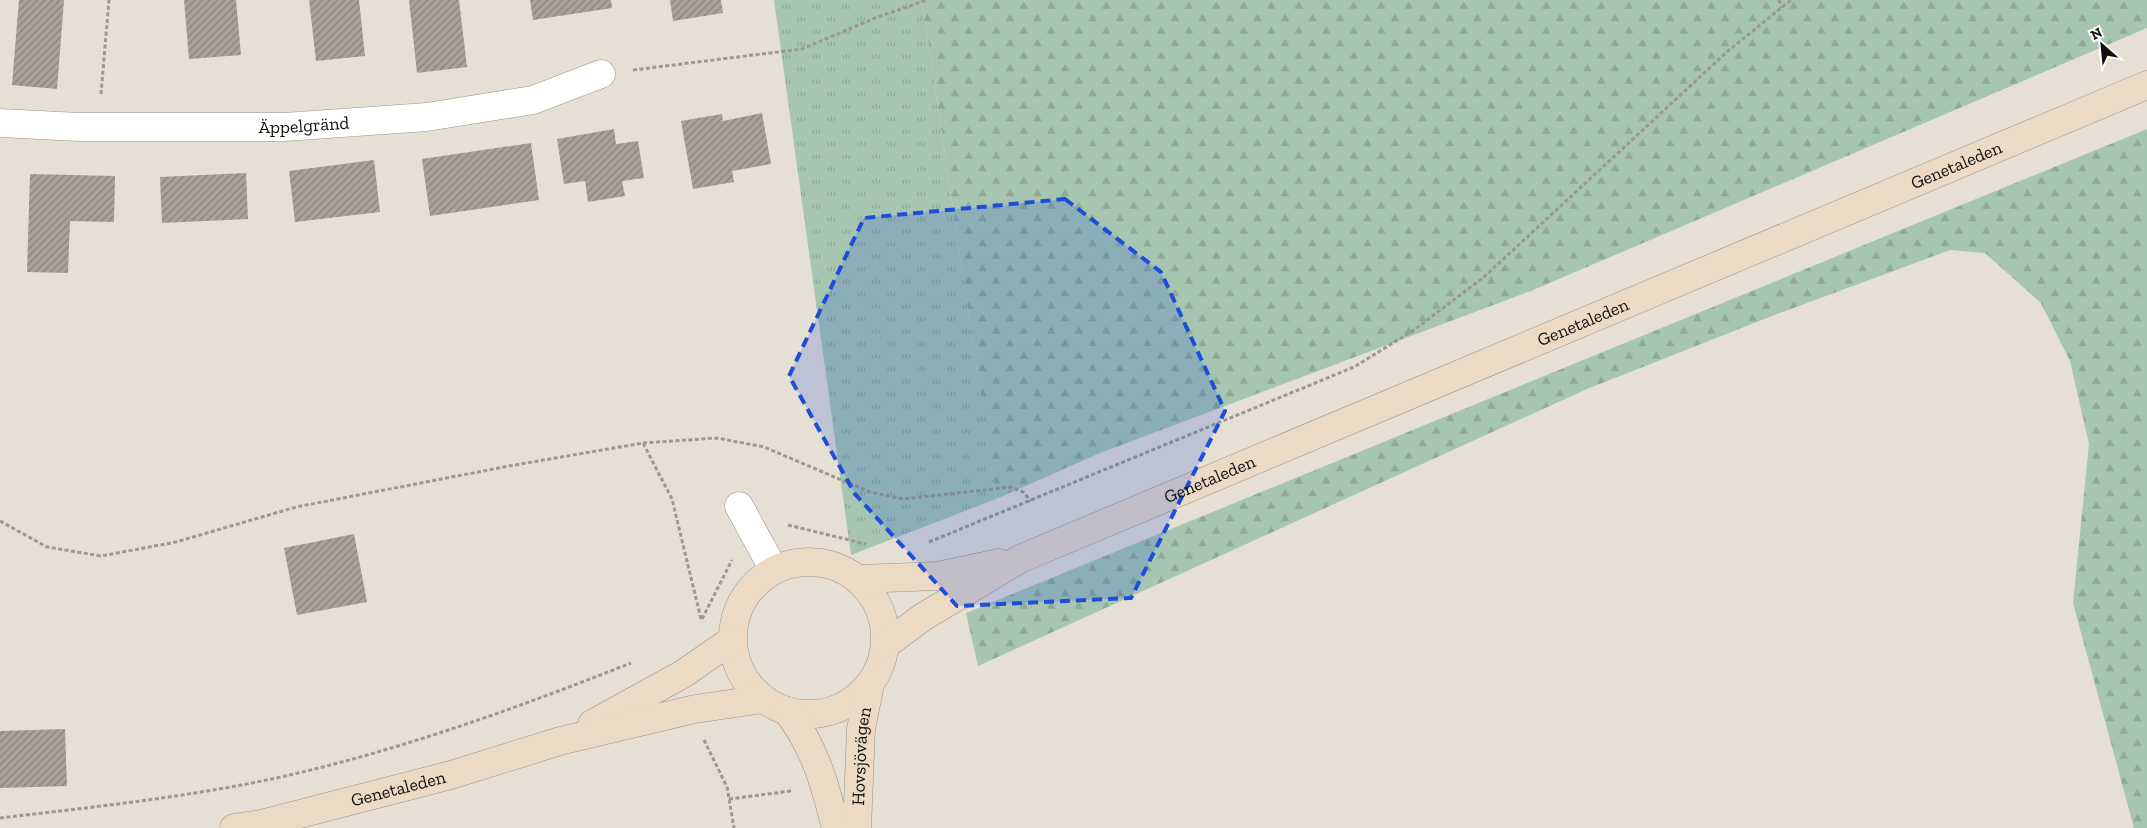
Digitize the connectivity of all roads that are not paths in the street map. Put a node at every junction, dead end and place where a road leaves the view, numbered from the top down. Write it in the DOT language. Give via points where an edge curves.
graph roads {
  1 [pos="601,74"];
  2 [pos="2147,85"];
  3 [pos="0,123"];
  4 [pos="739,506"];
  5 [pos="1020,559"];
  6 [pos="774,570"];
  7 [pos="859,579"];
  8 [pos="732,640"];
  9 [pos="885,645"];
  10 [pos="870,684"];
  11 [pos="763,699"];
  12 [pos="787,711"];
  13 [pos="560,741"];
  14 [pos="234,828"];
  15 [pos="836,828"];
  16 [pos="856,828"];
  1 -- 3 [label="street, Äppelgränd" via="533,100 427,117 285,127 99,128"];
  2 -- 5 [label="main road, Genetaleden"];
  4 -- 6 [label="street"];
  5 -- 7 [label="main road, Genetaleden" via="938,576"];
  5 -- 9 [label="main road, Genetaleden" via="923,617"];
  6 -- 7 [label="main road" via="795,562 818,561"];
  6 -- 8 [label="main road" via="760,579 739,606"];
  7 -- 9 [label="main road" via="880,609"];
  8 -- 11 [label="main road" via="741,673"];
  8 -- 13 [label="main road, Genetaleden" via="683,674"];
  9 -- 10 [label="main road" via="880,666"];
  10 -- 12 [label="main road" via="857,697 824,713"];
  10 -- 16 [label="main road, Hovsjövägen" via="860,729"];
  11 -- 12 [label="main road"];
  11 -- 13 [label="main road, Genetaleden" via="696,709"];
  12 -- 15 [label="main road, Hovsjövägen" via="813,750"];
  13 -- 14 [label="main road, Genetaleden" via="451,775"];
}
